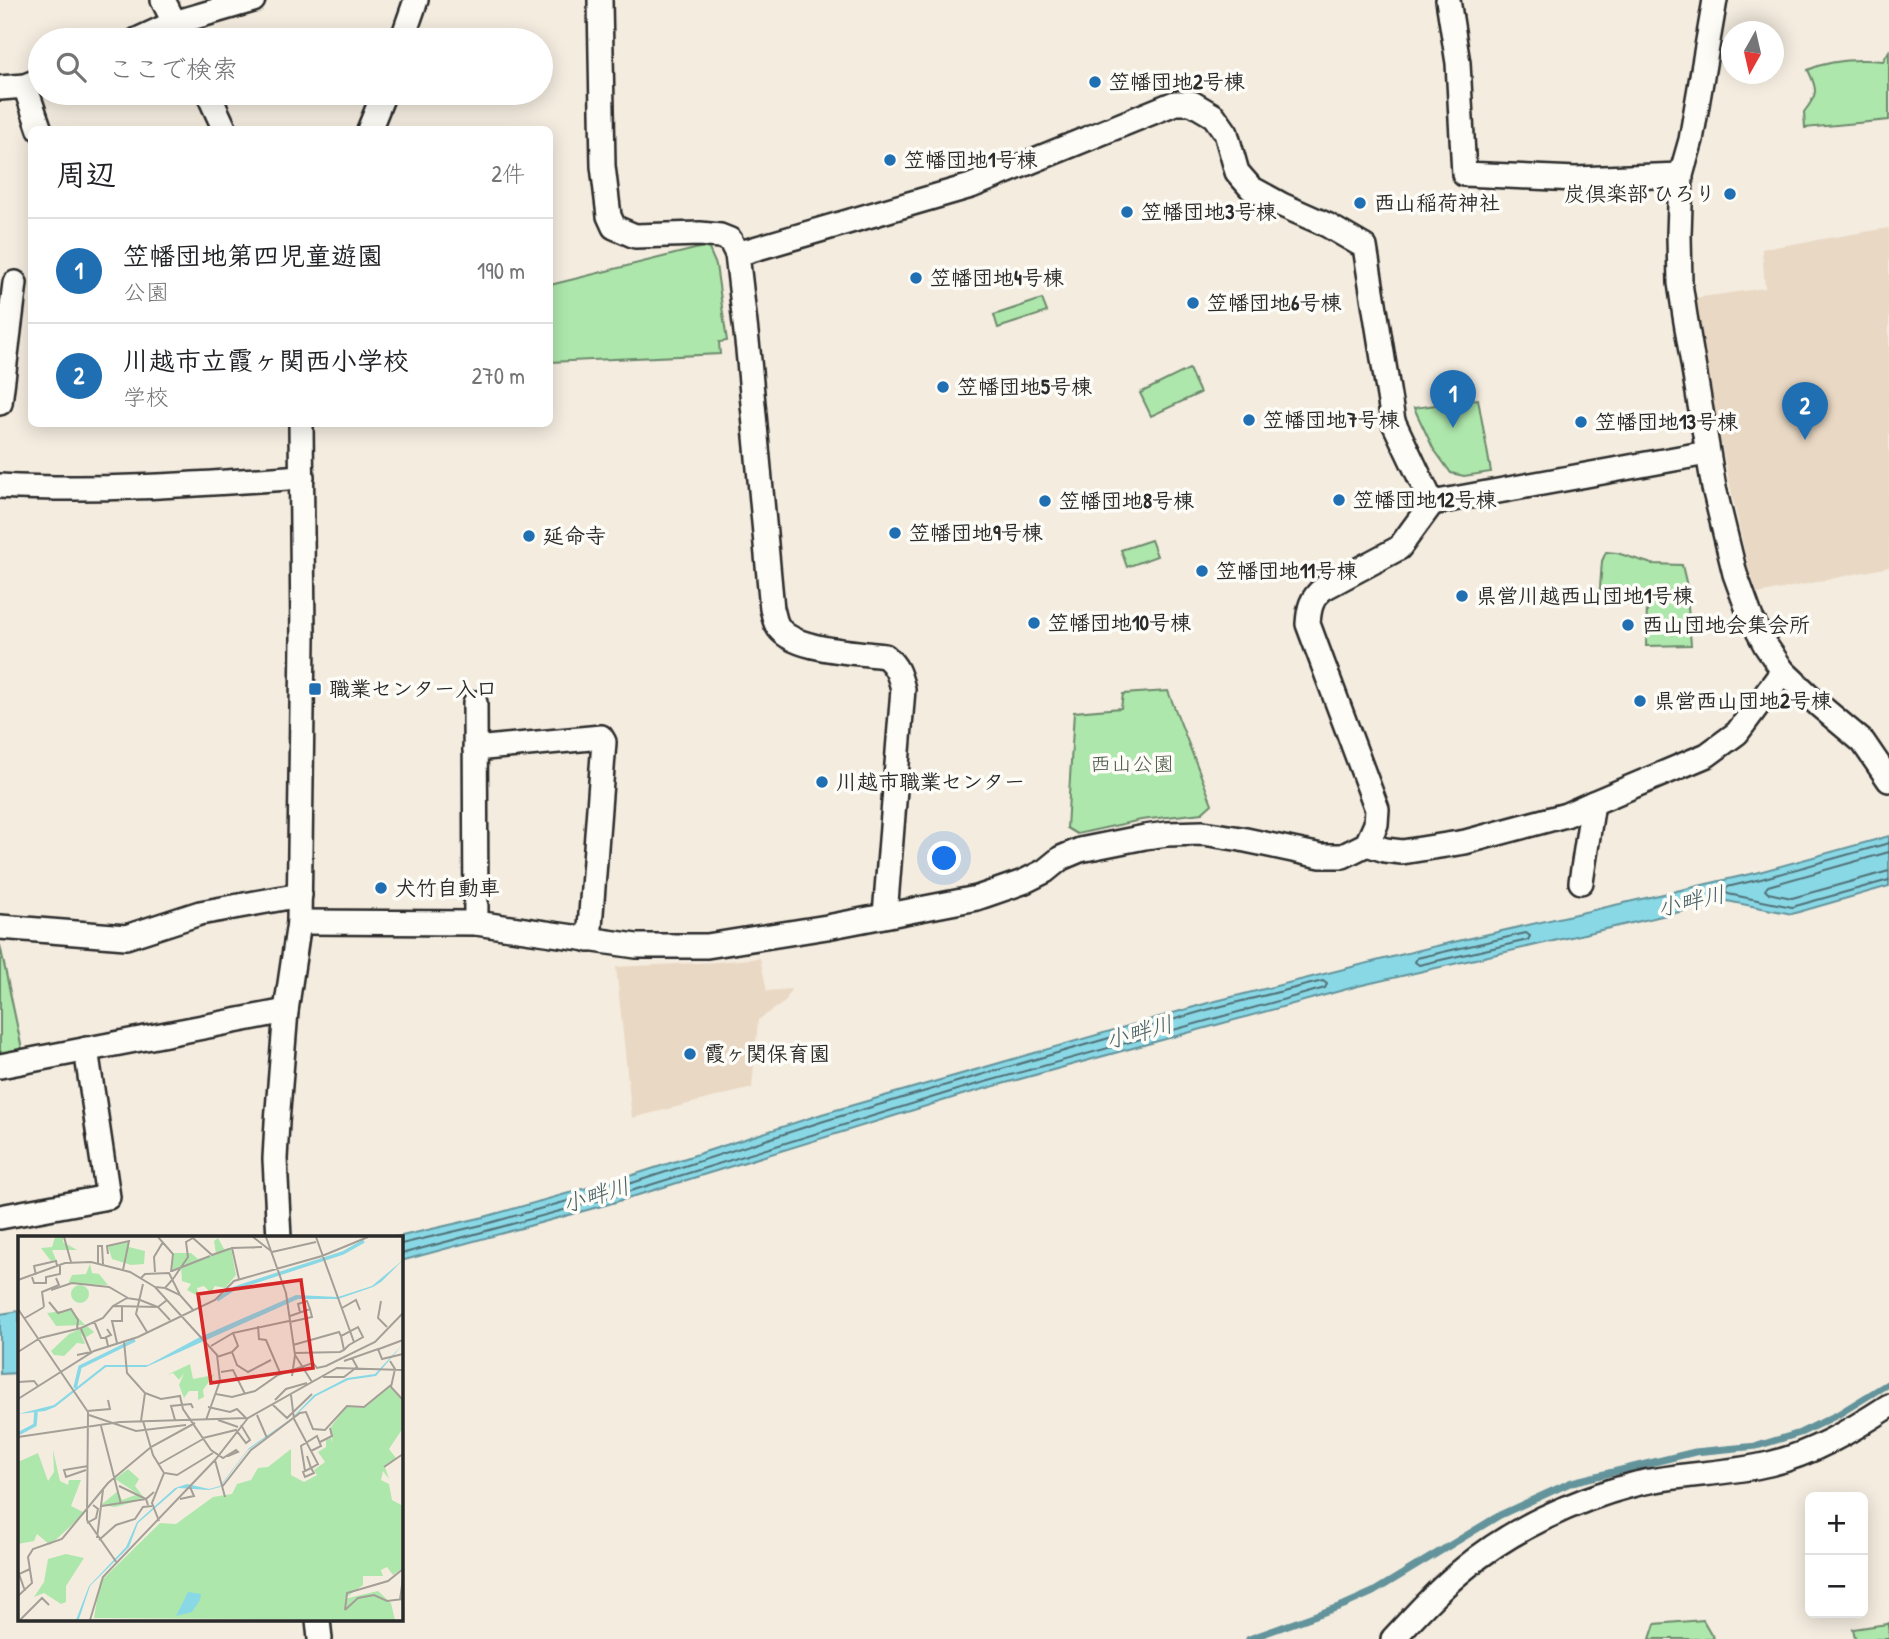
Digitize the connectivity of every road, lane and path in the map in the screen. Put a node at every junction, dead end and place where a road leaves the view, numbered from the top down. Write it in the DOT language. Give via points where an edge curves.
graph roads {
  1 [pos="163,0"];
  2 [pos="253,0"];
  3 [pos="416,0"];
  4 [pos="600,0"];
  5 [pos="1448,0"];
  6 [pos="1715,1"];
  7 [pos="176,28"];
  8 [pos="187,28"];
  9 [pos="406,28"];
  10 [pos="28,84"];
  11 [pos="0,88"];
  12 [pos="36,105"];
  13 [pos="214,105"];
  14 [pos="379,105"];
  15 [pos="39,126"];
  16 [pos="223,126"];
  17 [pos="371,126"];
  18 [pos="1681,175"];
  19 [pos="737,254"];
  20 [pos="16,284"];
  21 [pos="0,403"];
  22 [pos="301,427"];
  23 [pos="1707,453"];
  24 [pos="302,477"];
  25 [pos="0,486"];
  26 [pos="1432,503"];
  27 [pos="1783,671"];
  28 [pos="475,703"];
  29 [pos="475,749"];
  30 [pos="1889,780"];
  31 [pos="1593,803"];
  32 [pos="1367,844"];
  33 [pos="1581,882"];
  34 [pos="300,895"];
  35 [pos="885,915"];
  36 [pos="299,922"];
  37 [pos="476,923"];
  38 [pos="0,927"];
  39 [pos="589,940"];
  40 [pos="286,1011"];
  41 [pos="86,1049"];
  42 [pos="0,1066"];
  43 [pos="0,1216"];
  44 [pos="279,1236"];
  45 [pos="1889,1406"];
  46 [pos="1393,1639"];
  1 -- 7 [label="street"];
  2 -- 8 [label="street"];
  3 -- 9 [label="street"];
  4 -- 19 [label="street" via="608,216 614,227 635,236 720,236 730,240"];
  5 -- 18 [label="street" via="1458,63 1464,174 1576,179"];
  6 -- 18 [label="street"];
  10 -- 11 [label="street"];
  12 -- 15 [label="street"];
  13 -- 16 [label="street"];
  14 -- 17 [label="street"];
  18 -- 23 [label="street" via="1680,283"];
  19 -- 26 [label="street" via="971,187 1175,103 1192,103 1214,116 1226,133 1237,172 1251,188 1365,247 1393,421"];
  19 -- 35 [label="street" via="777,626 803,644 885,656 899,672 903,689"];
  20 -- 21 [label="street"];
  22 -- 24 [label="street"];
  23 -- 26 [label="street"];
  23 -- 27 [label="street" via="1735,574 1756,627"];
  24 -- 25 [label="street" via="154,488"];
  24 -- 34 [label="street"];
  26 -- 32 [label="street" via="1399,548 1324,587 1310,604 1308,624 1377,810"];
  27 -- 30 [label="street" via="1863,742"];
  27 -- 31 [label="street" via="1737,733 1707,755"];
  28 -- 29 [label="street"];
  29 -- 37 [label="street"];
  29 -- 39 [label="street" via="601,737 604,742"];
  31 -- 32 [label="street" via="1566,815 1465,842 1402,852"];
  31 -- 33 [label="street"];
  32 -- 35 [label="street" via="1343,856 1321,856 1203,833 1156,835 1080,850 1023,883 977,898"];
  34 -- 36 [label="street"];
  34 -- 38 [label="street" via="200,913 126,937"];
  35 -- 39 [label="street" via="707,946 635,946"];
  36 -- 37 [label="street"];
  36 -- 40 [label="street"];
  37 -- 39 [label="street"];
  40 -- 41 [label="street"];
  40 -- 44 [label="street" via="275,1159"];
  41 -- 42 [label="street"];
  41 -- 43 [label="street" via="108,1197"];
  45 -- 46 [label="street" via="1842,1435 1780,1461 1631,1485 1554,1514 1505,1539 1467,1566"];
}
